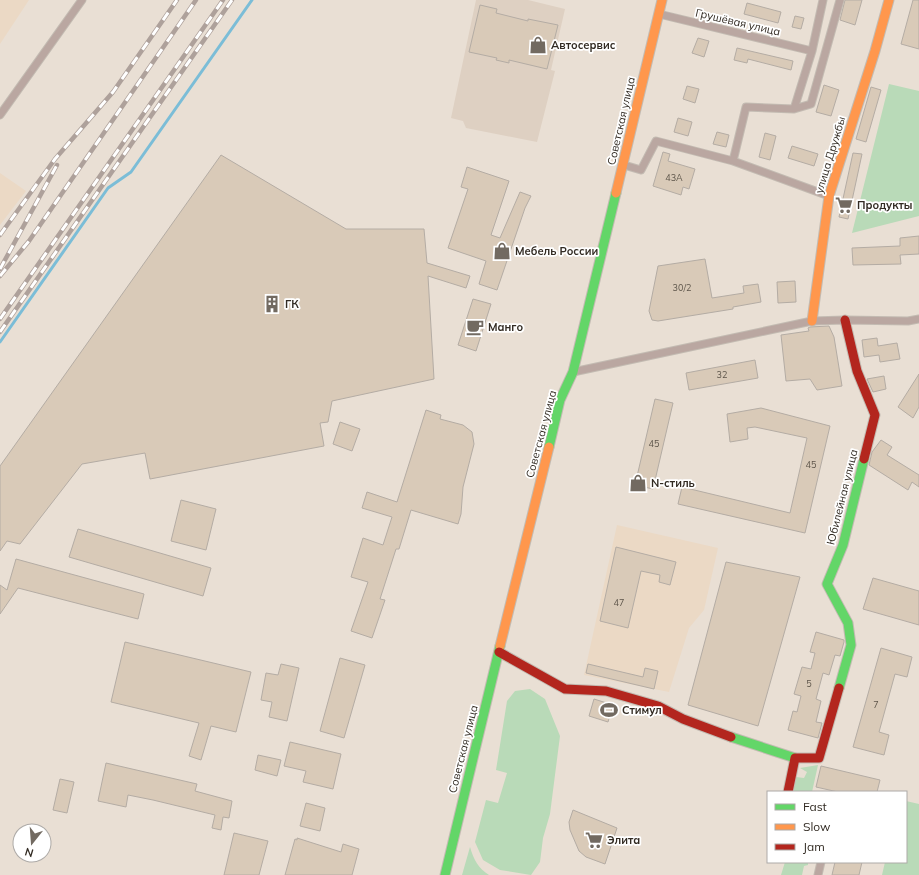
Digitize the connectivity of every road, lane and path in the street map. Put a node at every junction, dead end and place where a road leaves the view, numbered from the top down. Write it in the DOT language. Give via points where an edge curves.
graph roads {
  1 [pos="82,0"];
  2 [pos="662,0"];
  3 [pos="823,0"];
  4 [pos="840,0"];
  5 [pos="889,0"];
  6 [pos="658,14"];
  7 [pos="812,51"];
  8 [pos="794,109"];
  9 [pos="0,115"];
  10 [pos="733,161"];
  11 [pos="624,165"];
  12 [pos="829,196"];
  13 [pos="919,319"];
  14 [pos="845,320"];
  15 [pos="812,321"];
  16 [pos="573,372"];
  17 [pos="499,652"];
  18 [pos="795,758"];
  19 [pos="788,791"];
  20 [pos="821,863"];
  21 [pos="445,875"];
  22 [pos="818,875"];
  1 -- 9 [label="street"];
  2 -- 6 [label="main road, Советская улица"];
  3 -- 7 [label="street"];
  4 -- 8 [label="street" via="811,104"];
  5 -- 12 [label="main road, улица Дружбы"];
  6 -- 7 [label="street, Грушёвая улица"];
  6 -- 11 [label="main road, Советская улица"];
  7 -- 8 [label="street"];
  8 -- 10 [label="street" via="746,107"];
  10 -- 11 [label="street" via="656,141 641,170"];
  10 -- 12 [label="street"];
  11 -- 16 [label="main road, Советская улица"];
  12 -- 15 [label="main road, улица Дружбы"];
  13 -- 14 [label="street"];
  14 -- 15 [label="street"];
  14 -- 18 [label="main road, Юбилейная улица" via="857,371 875,415 844,545 827,584 848,623 851,645 819,758"];
  15 -- 16 [label="street"];
  16 -- 17 [label="main road, Советская улица" via="560,400"];
  17 -- 18 [label="main road" via="566,689 606,691 658,706 683,719"];
  17 -- 21 [label="main road, Советская улица"];
  18 -- 19 [label="main road"];
  20 -- 22 [label="street"];
}
